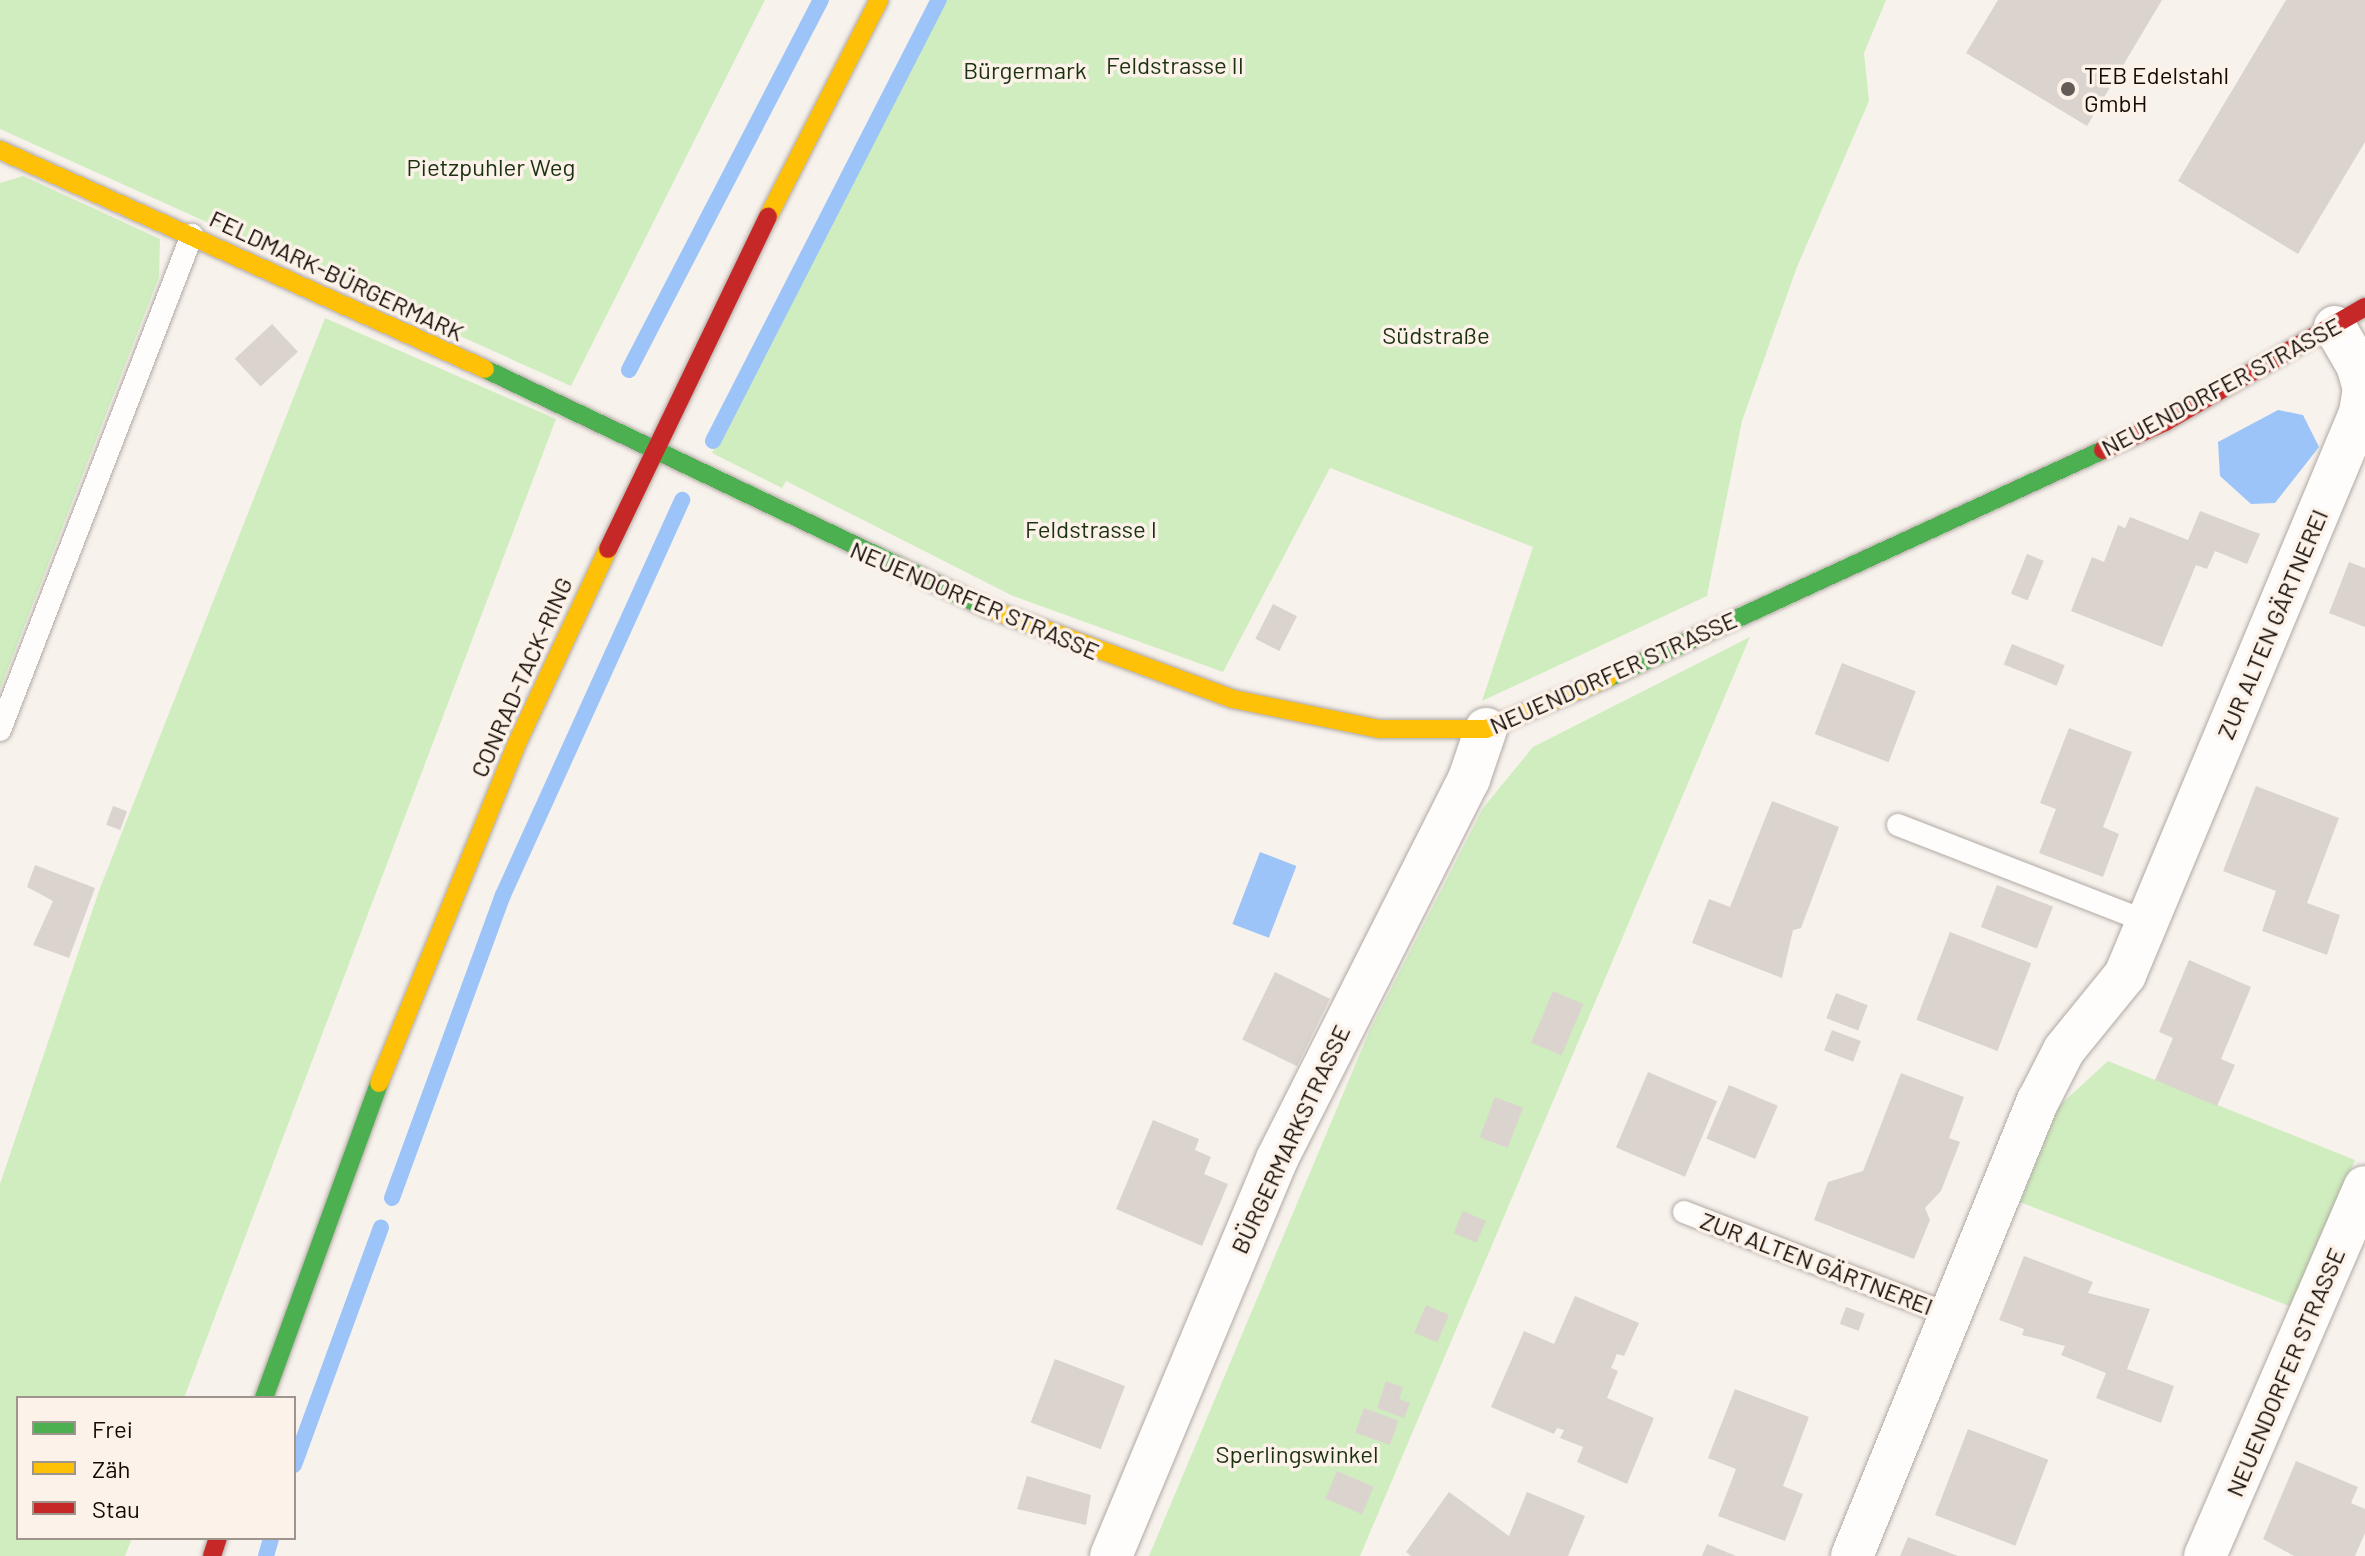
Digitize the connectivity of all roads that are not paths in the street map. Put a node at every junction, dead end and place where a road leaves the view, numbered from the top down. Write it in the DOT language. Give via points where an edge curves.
graph roads {
  1 [pos="879,0"];
  2 [pos="0,150"];
  3 [pos="192,235"];
  4 [pos="2350,317"];
  5 [pos="653,448"];
  6 [pos="1486,729"];
  7 [pos="0,730"];
  8 [pos="1898,825"];
  9 [pos="2148,922"];
  10 [pos="2365,1187"];
  11 [pos="1684,1212"];
  12 [pos="1950,1315"];
  13 [pos="265,1396"];
  14 [pos="1111,1556"];
  15 [pos="1852,1556"];
  16 [pos="2205,1556"];
  1 -- 5 [label="street, CONRAD-TACK-RING"];
  2 -- 3 [label="street, FELDMARK-BÜRGERMARK"];
  3 -- 5 [label="street, FELDMARK-BÜRGERMARK"];
  3 -- 7 [label="lane"];
  4 -- 6 [label="street, NEUENDORFER STRASSE" via="2165,422"];
  4 -- 9 [label="street, ZUR ALTEN GÄRTNEREI" via="2361,377 2360,413"];
  5 -- 6 [label="street, NEUENDORFER STRASSE" via="871,557 1139,669 1302,716 1393,730"];
  5 -- 13 [label="street, CONRAD-TACK-RING" via="451,899"];
  6 -- 14 [label="street, BÜRGERMARKSTRASSE" via="1469,779 1277,1159"];
  8 -- 9 [label="lane"];
  9 -- 12 [label="street, ZUR ALTEN GÄRTNEREI" via="2125,975 2064,1050 2038,1101"];
  10 -- 16 [label="street, NEUENDORFER STRASSE"];
  11 -- 12 [label="lane, ZUR ALTEN GÄRTNEREI"];
  12 -- 15 [label="street, ZUR ALTEN GÄRTNEREI"];
}
